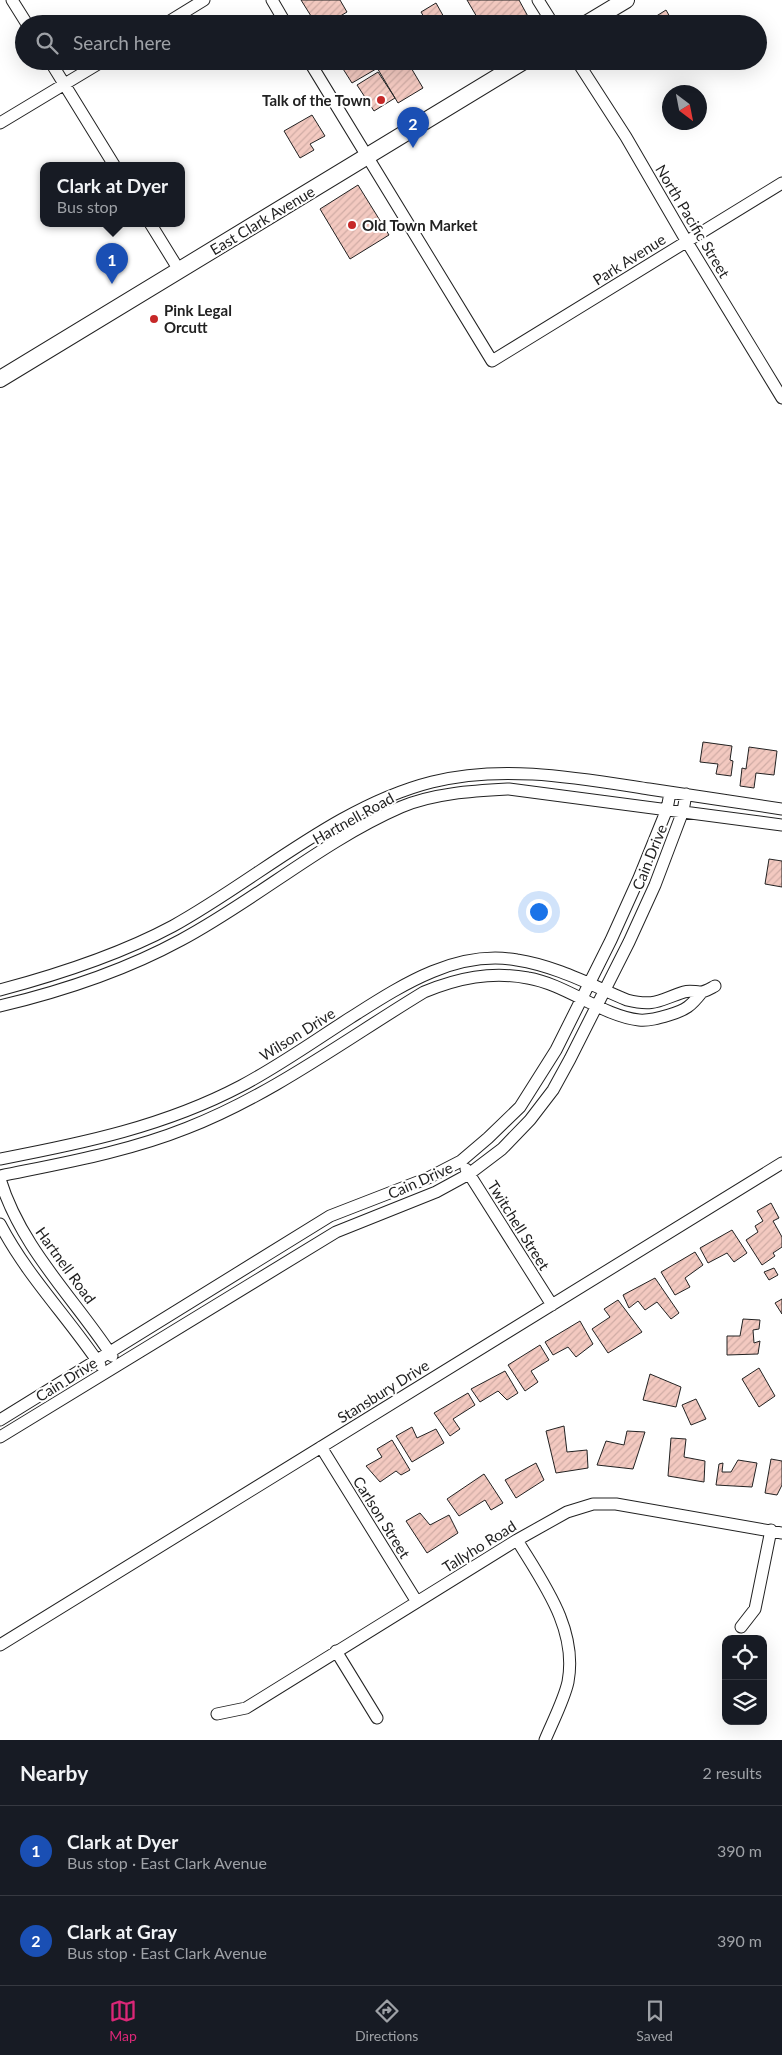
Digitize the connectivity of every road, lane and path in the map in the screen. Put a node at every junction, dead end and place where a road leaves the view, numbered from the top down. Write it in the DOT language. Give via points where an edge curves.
graph roads {
  1 [pos="12,0"];
  2 [pos="204,0"];
  3 [pos="272,0"];
  4 [pos="538,0"];
  5 [pos="626,0"];
  6 [pos="21,15"];
  7 [pos="180,15"];
  8 [pos="281,15"];
  9 [pos="547,15"];
  10 [pos="601,15"];
  11 [pos="55,70"];
  12 [pos="88,70"];
  13 [pos="314,70"];
  14 [pos="509,70"];
  15 [pos="583,70"];
  16 [pos="64,84"];
  17 [pos="0,123"];
  18 [pos="367,156"];
  19 [pos="112,162"];
  20 [pos="782,184"];
  21 [pos="152,227"];
  22 [pos="687,242"];
  23 [pos="179,270"];
  24 [pos="0,379"];
  25 [pos="782,398"];
  26 [pos="670,792"];
  27 [pos="686,794"];
  28 [pos="667,809"];
  29 [pos="782,809"];
  30 [pos="683,811"];
  31 [pos="347,816"];
  32 [pos="782,825"];
  33 [pos="356,831"];
  34 [pos="211,903"];
  35 [pos="219,917"];
  36 [pos="590,984"];
  37 [pos="715,986"];
  38 [pos="0,990"];
  39 [pos="605,991"];
  40 [pos="702,992"];
  41 [pos="582,999"];
  42 [pos="597,1005"];
  43 [pos="0,1006"];
  44 [pos="309,1045"];
  45 [pos="318,1058"];
  46 [pos="0,1159"];
  47 [pos="461,1161"];
  48 [pos="782,1162"];
  49 [pos="469,1174"];
  50 [pos="0,1176"];
  51 [pos="0,1179"];
  52 [pos="0,1224"];
  53 [pos="251,1265"];
  54 [pos="259,1278"];
  55 [pos="552,1305"];
  56 [pos="109,1352"];
  57 [pos="96,1360"];
  58 [pos="117,1364"];
  59 [pos="104,1372"];
  60 [pos="0,1420"];
  61 [pos="0,1437"];
  62 [pos="321,1447"];
  63 [pos="777,1532"];
  64 [pos="517,1540"];
  65 [pos="417,1602"];
  66 [pos="741,1627"];
  67 [pos="0,1645"];
  68 [pos="336,1651"];
  69 [pos="217,1714"];
  70 [pos="377,1718"];
  71 [pos="545,1740"];
  1 -- 6 [label="street"];
  2 -- 7 [label="street"];
  3 -- 8 [label="street"];
  4 -- 9 [label="street"];
  5 -- 10 [label="main road"];
  11 -- 16 [label="street"];
  12 -- 16 [label="street"];
  13 -- 18 [label="street"];
  14 -- 18 [label="main road, East Clark Avenue"];
  15 -- 22 [label="street, North Pacific Street"];
  16 -- 17 [label="street"];
  16 -- 19 [label="street"];
  18 -- 22 [label="street, Park Avenue" via="492,361"];
  18 -- 23 [label="main road, East Clark Avenue"];
  20 -- 22 [label="street, Park Avenue"];
  21 -- 23 [label="street"];
  22 -- 25 [label="street, North Pacific Street"];
  23 -- 24 [label="main road, East Clark Avenue"];
  26 -- 27 [label="street, Hartnell Road"];
  26 -- 28 [label="street, Cain Drive"];
  26 -- 31 [label="street, Hartnell Road" via="570,777 508,773 471,775 434,781 392,794"];
  27 -- 29 [label="street, Hartnell Road"];
  27 -- 30 [label="street, Cain Drive"];
  28 -- 30 [label="street, Hartnell Road"];
  28 -- 33 [label="street, Hartnell Road" via="509,789 474,791 402,806"];
  28 -- 36 [label="street, Cain Drive"];
  30 -- 32 [label="street, Hartnell Road"];
  30 -- 39 [label="street, Cain Drive" via="655,885"];
  31 -- 33 [label="street"];
  31 -- 34 [label="street, Hartnell Road"];
  33 -- 35 [label="street, Hartnell Road"];
  34 -- 35 [label="street"];
  34 -- 38 [label="street, Hartnell Road" via="173,926 104,957"];
  35 -- 43 [label="street, Hartnell Road" via="181,940 110,973"];
  36 -- 39 [label="street, Wilson Drive"];
  36 -- 41 [label="street, Cain Drive"];
  36 -- 44 [label="street, Wilson Drive" via="544,965 515,959 484,959 454,964 405,984"];
  37 -- 40 [label="street"];
  39 -- 40 [label="street, Wilson Drive" via="627,1000 652,1003 686,990"];
  39 -- 42 [label="street, Cain Drive"];
  40 -- 42 [label="street, Wilson Drive" via="691,1007 655,1019 638,1020"];
  41 -- 42 [label="street, Wilson Drive"];
  41 -- 45 [label="street, Wilson Drive" via="531,978 507,974 449,982 424,992"];
  41 -- 47 [label="street, Cain Drive" via="556,1050 520,1107"];
  42 -- 49 [label="street, Cain Drive" via="553,1090 502,1149"];
  44 -- 45 [label="street"];
  44 -- 46 [label="street, Wilson Drive" via="241,1086 184,1112 84,1143"];
  45 -- 50 [label="street, Wilson Drive" via="249,1099 188,1128 88,1158"];
  47 -- 49 [label="street, Twitchell Street"];
  47 -- 53 [label="street, Cain Drive" via="428,1178 330,1216"];
  48 -- 55 [label="street, Stansbury Drive"];
  49 -- 54 [label="street, Cain Drive" via="436,1192 336,1232"];
  49 -- 55 [label="street, Twitchell Street"];
  51 -- 56 [label="street, Hartnell Road" via="32,1248"];
  52 -- 57 [label="street, Hartnell Road" via="17,1255"];
  53 -- 54 [label="street"];
  53 -- 56 [label="street, Cain Drive"];
  54 -- 58 [label="street, Cain Drive"];
  55 -- 62 [label="street, Stansbury Drive"];
  56 -- 57 [label="street, Cain Drive"];
  56 -- 58 [label="street, Hartnell Road"];
  57 -- 59 [label="street, Hartnell Road"];
  57 -- 60 [label="street, Cain Drive"];
  58 -- 59 [label="street, Cain Drive"];
  59 -- 61 [label="street, Cain Drive"];
  62 -- 65 [label="street, Carlson Street"];
  62 -- 67 [label="street, Stansbury Drive"];
  63 -- 64 [label="street, Tallyho Road" via="616,1504 593,1504 567,1512"];
  63 -- 66 [label="street" via="755,1609"];
  64 -- 65 [label="street, Tallyho Road"];
  64 -- 71 [label="street" via="553,1600 565,1630 569,1656 568,1683"];
  65 -- 68 [label="street, Tallyho Road"];
  68 -- 69 [label="street, Tallyho Road" via="246,1708"];
  68 -- 70 [label="street"];
}
